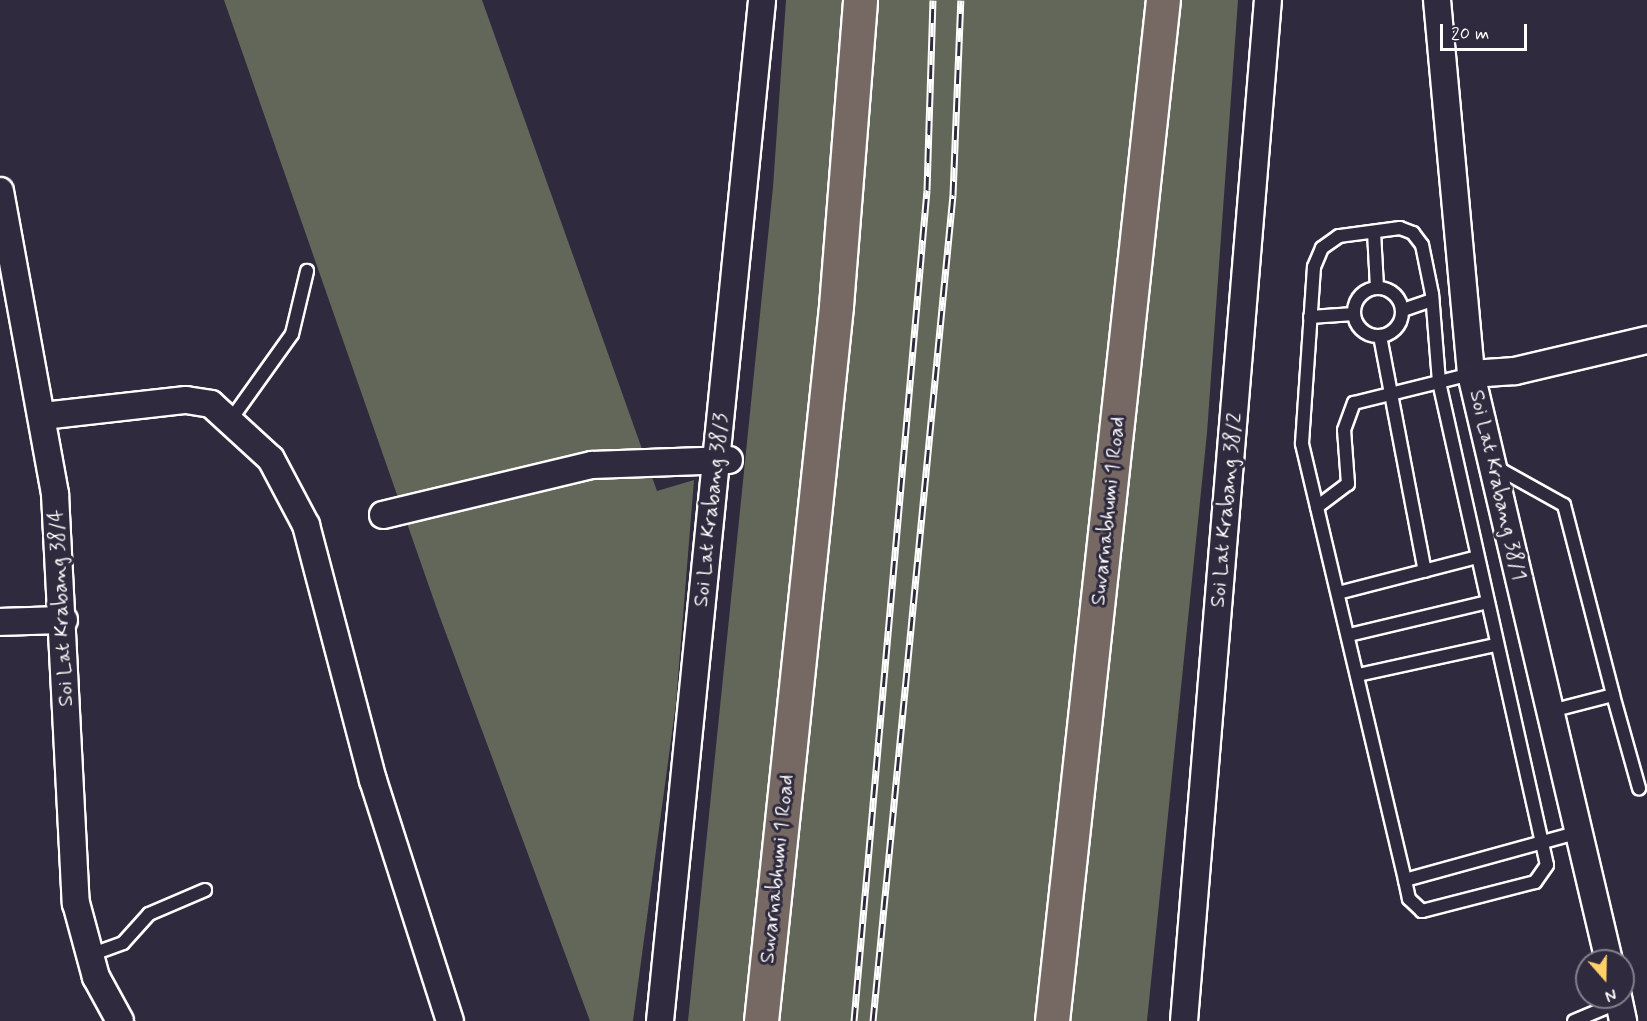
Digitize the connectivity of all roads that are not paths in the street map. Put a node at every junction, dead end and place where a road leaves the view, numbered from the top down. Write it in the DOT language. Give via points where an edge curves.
graph roads {
  1 [pos="762,0"];
  2 [pos="861,0"];
  3 [pos="1163,0"];
  4 [pos="1268,0"];
  5 [pos="1437,0"];
  6 [pos="0,191"];
  7 [pos="1374,232"];
  8 [pos="307,271"];
  9 [pos="1377,287"];
  10 [pos="1432,300"];
  11 [pos="1403,310"];
  12 [pos="11,313"];
  13 [pos="1354,314"];
  14 [pos="1310,317"];
  15 [pos="1380,336"];
  16 [pos="1647,340"];
  17 [pos="1471,374"];
  18 [pos="1439,382"];
  19 [pos="1391,393"];
  20 [pos="43,416"];
  21 [pos="232,418"];
  22 [pos="722,460"];
  23 [pos="1493,465"];
  24 [pos="1317,507"];
  25 [pos="383,515"];
  26 [pos="1477,557"];
  27 [pos="1425,571"];
  28 [pos="1338,593"];
  29 [pos="1487,602"];
  30 [pos="64,621"];
  31 [pos="0,622"];
  32 [pos="1348,634"];
  33 [pos="1496,645"];
  34 [pos="1358,675"];
  35 [pos="1613,695"];
  36 [pos="1551,711"];
  37 [pos="1639,788"];
  38 [pos="1579,832"];
  39 [pos="1543,842"];
  40 [pos="1405,880"];
  41 [pos="205,890"];
  42 [pos="1606,949"];
  43 [pos="90,956"];
  44 [pos="1613,1009"];
  45 [pos="120,1021"];
  46 [pos="450,1021"];
  47 [pos="660,1021"];
  48 [pos="761,1021"];
  49 [pos="1052,1021"];
  50 [pos="1184,1021"];
  51 [pos="1574,1021"];
  1 -- 22 [label="street, Soi Lat Krabang 38/3"];
  2 -- 48 [label="highway, Suvarnabhumi 1 Road" via="836,306"];
  3 -- 49 [label="highway, Suvarnabhumi 1 Road"];
  4 -- 50 [label="street, Soi Lat Krabang 38/2"];
  5 -- 17 [label="street, Soi Lat Krabang 38/1"];
  6 -- 12 [label="street, Soi Lat Krabang 38/4"];
  7 -- 9 [label="lane"];
  7 -- 10 [label="lane" via="1400,228 1413,233 1422,245"];
  7 -- 14 [label="lane" via="1339,237 1322,248 1314,267"];
  8 -- 21 [label="lane" via="292,334"];
  9 -- 11 [label="lane" via="1389,290"];
  9 -- 13 [label="lane" via="1364,292"];
  10 -- 11 [label="lane"];
  10 -- 18 [label="lane"];
  11 -- 15 [label="lane" via="1400,322"];
  12 -- 20 [label="street, Soi Lat Krabang 38/4"];
  13 -- 14 [label="lane"];
  13 -- 15 [label="lane" via="1368,334"];
  14 -- 24 [label="lane" via="1302,444"];
  15 -- 19 [label="lane"];
  16 -- 17 [label="street" via="1515,371"];
  17 -- 18 [label="lane"];
  17 -- 23 [label="street, Soi Lat Krabang 38/1"];
  18 -- 19 [label="lane"];
  18 -- 26 [label="lane"];
  19 -- 24 [label="lane" via="1366,397 1347,412 1348,484"];
  19 -- 27 [label="lane"];
  20 -- 21 [label="street" via="186,400 211,404"];
  20 -- 30 [label="street, Soi Lat Krabang 38/4"];
  21 -- 46 [label="street" via="270,459 306,525 373,780"];
  22 -- 25 [label="street" via="592,465"];
  22 -- 47 [label="street, Soi Lat Krabang 38/3"];
  23 -- 35 [label="lane" via="1564,504"];
  23 -- 36 [label="street, Soi Lat Krabang 38/1"];
  24 -- 28 [label="lane"];
  26 -- 27 [label="lane"];
  26 -- 29 [label="lane"];
  27 -- 28 [label="lane"];
  28 -- 32 [label="lane"];
  29 -- 32 [label="lane"];
  29 -- 33 [label="lane"];
  30 -- 31 [label="street"];
  30 -- 43 [label="street, Soi Lat Krabang 38/4" via="69,822 76,903"];
  32 -- 34 [label="lane"];
  33 -- 34 [label="lane"];
  33 -- 39 [label="lane"];
  34 -- 40 [label="lane"];
  35 -- 36 [label="lane"];
  35 -- 37 [label="lane"];
  36 -- 38 [label="street, Soi Lat Krabang 38/1"];
  38 -- 39 [label="lane"];
  38 -- 42 [label="street, Soi Lat Krabang 38/1"];
  39 -- 40 [label="lane"];
  39 -- 40 [label="lane" via="1548,865 1535,882 1422,911 1409,899"];
  41 -- 43 [label="lane" via="149,914 123,943"];
  43 -- 45 [label="street, Soi Lat Krabang 38/4"];
  44 -- 51 [label="lane"];
}
